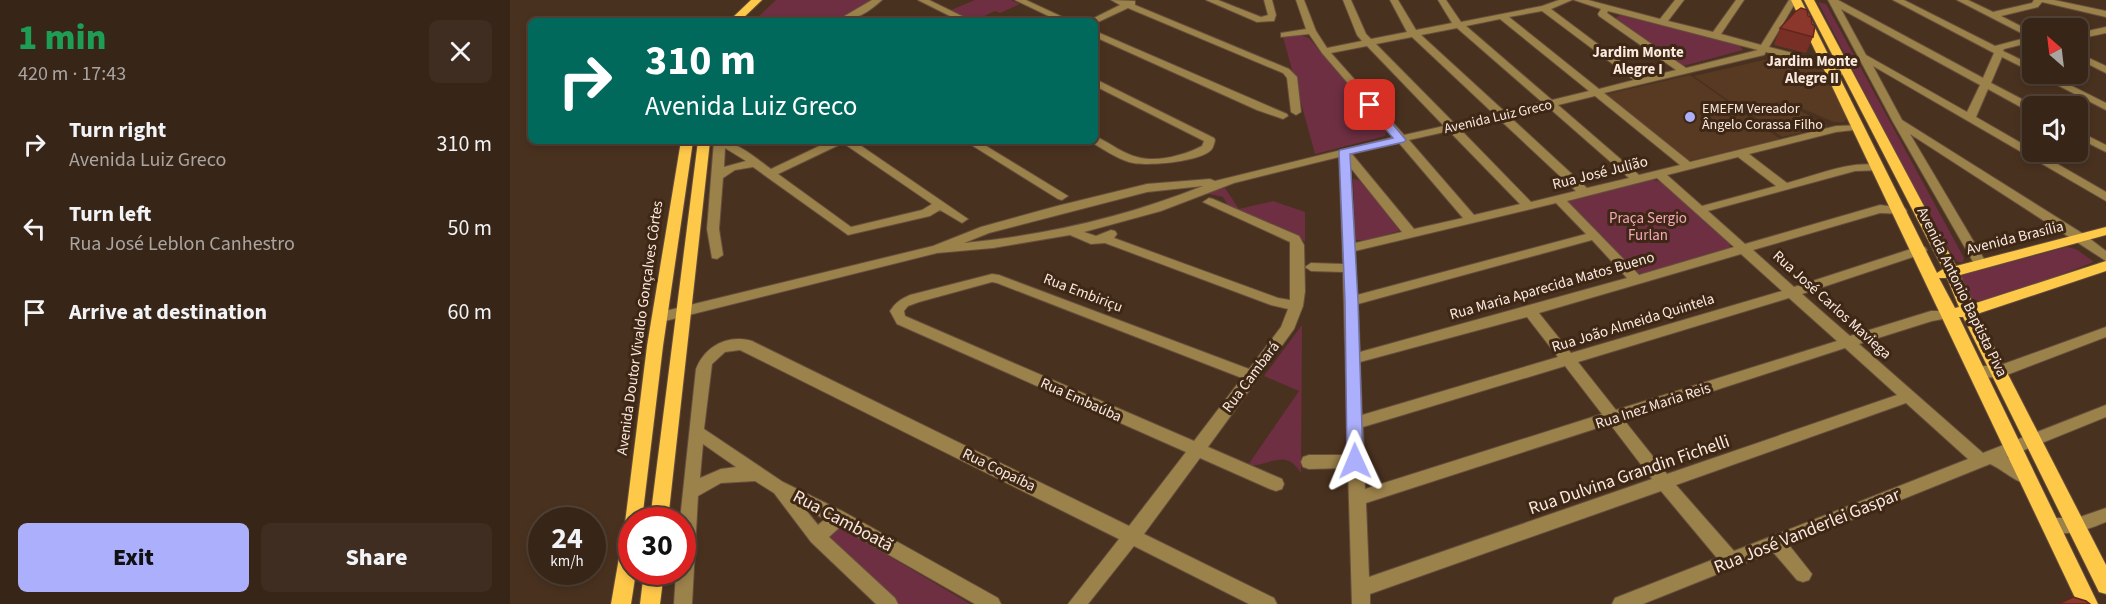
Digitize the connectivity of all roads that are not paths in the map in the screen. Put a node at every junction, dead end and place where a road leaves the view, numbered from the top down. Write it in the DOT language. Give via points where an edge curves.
graph roads {
  1 [pos="758,0"];
  2 [pos="770,0"];
  3 [pos="878,0"];
  4 [pos="921,0"];
  5 [pos="1019,0"];
  6 [pos="1115,0"];
  7 [pos="1138,0"];
  8 [pos="1210,0"];
  9 [pos="1268,0"];
  10 [pos="1300,0"];
  11 [pos="1347,0"];
  12 [pos="1394,0"];
  13 [pos="1568,0"];
  14 [pos="1578,0"];
  15 [pos="1625,0"];
  16 [pos="1680,0"];
  17 [pos="1740,0"];
  18 [pos="1794,0"];
  19 [pos="1809,0"];
  20 [pos="1825,0"];
  21 [pos="1832,0"];
  22 [pos="1897,0"];
  23 [pos="1961,0"];
  24 [pos="2040,0"];
  25 [pos="1446,1"];
  26 [pos="1127,5"];
  27 [pos="1544,8"];
  28 [pos="1611,9"];
  29 [pos="2106,14"];
  30 [pos="856,15"];
  31 [pos="1994,15"];
  32 [pos="1502,16"];
  33 [pos="737,18"];
  34 [pos="751,18"];
  35 [pos="848,18"];
  36 [pos="862,18"];
  37 [pos="960,18"];
  38 [pos="1059,18"];
  39 [pos="1098,19"];
  40 [pos="1867,19"];
  41 [pos="1662,22"];
  42 [pos="1845,23"];
  43 [pos="1460,25"];
  44 [pos="2106,30"];
  45 [pos="1311,31"];
  46 [pos="2022,31"];
  47 [pos="1415,33"];
  48 [pos="2092,33"];
  49 [pos="2088,34"];
  50 [pos="1098,35"];
  51 [pos="1284,35"];
  52 [pos="1715,36"];
  53 [pos="2022,40"];
  54 [pos="2106,40"];
  55 [pos="1369,42"];
  56 [pos="1763,48"];
  57 [pos="1325,51"];
  58 [pos="1999,52"];
  59 [pos="1863,56"];
  60 [pos="2088,61"];
  61 [pos="2022,64"];
  62 [pos="1838,67"];
  63 [pos="2106,70"];
  64 [pos="1685,72"];
  65 [pos="1906,81"];
  66 [pos="1642,82"];
  67 [pos="1098,83"];
  68 [pos="1986,83"];
  69 [pos="1878,84"];
  70 [pos="2061,84"];
  71 [pos="1597,93"];
  72 [pos="1845,99"];
  73 [pos="1860,100"];
  74 [pos="2022,103"];
  75 [pos="1550,105"];
  76 [pos="2106,107"];
  77 [pos="1502,116"];
  78 [pos="1970,118"];
  79 [pos="1898,122"];
  80 [pos="1453,127"];
  81 [pos="1859,127"];
  82 [pos="2088,139"];
  83 [pos="1400,140"];
  84 [pos="1098,142"];
  85 [pos="687,144"];
  86 [pos="704,144"];
  87 [pos="719,144"];
  88 [pos="726,144"];
  89 [pos="833,144"];
  90 [pos="851,144"];
  91 [pos="975,144"];
  92 [pos="2106,149"];
  93 [pos="1344,152"];
  94 [pos="1740,153"];
  95 [pos="1955,157"];
  96 [pos="1918,158"];
  97 [pos="756,164"];
  98 [pos="1688,166"];
  99 [pos="1880,168"];
  100 [pos="770,174"];
  101 [pos="1659,174"];
  102 [pos="718,176"];
  103 [pos="1346,178"];
  104 [pos="1637,179"];
  105 [pos="1230,180"];
  106 [pos="1367,182"];
  107 [pos="1784,186"];
  108 [pos="1584,192"];
  109 [pos="1126,194"];
  110 [pos="1062,196"];
  111 [pos="2106,197"];
  112 [pos="1559,199"];
  113 [pos="1209,202"];
  114 [pos="1085,203"];
  115 [pos="940,205"];
  116 [pos="1528,206"];
  117 [pos="1057,210"];
  118 [pos="1700,210"];
  119 [pos="1901,211"];
  120 [pos="1140,212"];
  121 [pos="962,219"];
  122 [pos="1021,219"];
  123 [pos="1472,220"];
  124 [pos="1108,221"];
  125 [pos="1070,230"];
  126 [pos="2106,231"];
  127 [pos="1411,234"];
  128 [pos="1593,236"];
  129 [pos="1106,238"];
  130 [pos="2081,238"];
  131 [pos="1026,240"];
  132 [pos="1349,248"];
  133 [pos="1744,248"];
  134 [pos="937,249"];
  135 [pos="1921,250"];
  136 [pos="717,255"];
  137 [pos="2106,257"];
  138 [pos="1981,264"];
  139 [pos="2106,266"];
  140 [pos="1311,267"];
  141 [pos="1349,268"];
  142 [pos="1952,272"];
  143 [pos="1932,277"];
  144 [pos="1636,279"];
  145 [pos="1793,292"];
  146 [pos="1351,301"];
  147 [pos="1296,306"];
  148 [pos="900,307"];
  149 [pos="1530,310"];
  150 [pos="684,311"];
  151 [pos="1968,311"];
  152 [pos="1948,314"];
  153 [pos="661,317"];
  154 [pos="2106,332"];
  155 [pos="1850,342"];
  156 [pos="1352,359"];
  157 [pos="1568,360"];
  158 [pos="1978,370"];
  159 [pos="1999,372"];
  160 [pos="1252,376"];
  161 [pos="1910,396"];
  162 [pos="2106,411"];
  163 [pos="1615,418"];
  164 [pos="1354,424"];
  165 [pos="697,432"];
  166 [pos="2034,440"];
  167 [pos="2016,448"];
  168 [pos="1195,450"];
  169 [pos="1987,460"];
  170 [pos="1355,461"];
  171 [pos="1309,462"];
  172 [pos="757,474"];
  173 [pos="2031,481"];
  174 [pos="1276,484"];
  175 [pos="1665,484"];
  176 [pos="777,487"];
  177 [pos="690,493"];
  178 [pos="1358,498"];
  179 [pos="635,507"];
  180 [pos="661,507"];
  181 [pos="2106,515"];
  182 [pos="838,517"];
  183 [pos="2052,525"];
  184 [pos="2077,526"];
  185 [pos="1132,536"];
  186 [pos="817,537"];
  187 [pos="1777,544"];
  188 [pos="1731,561"];
  189 [pos="1803,574"];
  190 [pos="624,585"];
  191 [pos="652,585"];
  192 [pos="2106,585"];
  193 [pos="1360,597"];
  194 [pos="2086,599"];
  195 [pos="621,604"];
  196 [pos="650,604"];
  197 [pos="683,604"];
  198 [pos="889,604"];
  199 [pos="992,604"];
  200 [pos="1077,604"];
  201 [pos="1268,604"];
  202 [pos="1621,604"];
  203 [pos="2062,604"];
  1 -- 33 [label="main road"];
  2 -- 34 [label="main road"];
  3 -- 30 [label="street"];
  4 -- 37 [label="street"];
  5 -- 38 [label="street"];
  6 -- 26 [label="street"];
  7 -- 26 [label="street"];
  8 -- 9 [label="street" via="1268,20 1272,15"];
  10 -- 45 [label="street"];
  11 -- 55 [label="street"];
  12 -- 47 [label="street" via="1408,28"];
  13 -- 27 [label="street"];
  14 -- 28 [label="street"];
  15 -- 28 [label="street"];
  16 -- 41 [label="street"];
  17 -- 52 [label="street"];
  18 -- 56 [label="street"];
  18 -- 62 [label="main road, Avenida Antonio Baptista Piva"];
  19 -- 62 [label="main road, Avenida Antonio Baptista Piva"];
  20 -- 21 [label="street"];
  21 -- 40 [label="street"];
  21 -- 42 [label="street"];
  22 -- 58 [label="street"];
  23 -- 31 [label="street"];
  24 -- 29 [label="street"];
  24 -- 31 [label="street" via="2035,5"];
  25 -- 43 [label="street"];
  26 -- 39 [label="street"];
  26 -- 50 [label="street" via="1286,71 1292,77 1296,112 1287,111 1283,116 1261,108"];
  27 -- 32 [label="street"];
  27 -- 66 [label="street"];
  28 -- 41 [label="street"];
  28 -- 64 [label="street" via="1602,14"];
  30 -- 35 [label="street"];
  30 -- 36 [label="street"];
  31 -- 46 [label="street"];
  32 -- 43 [label="street"];
  32 -- 71 [label="street"];
  40 -- 42 [label="street"];
  40 -- 68 [label="street"];
  41 -- 52 [label="street"];
  42 -- 59 [label="street"];
  43 -- 47 [label="street"];
  43 -- 75 [label="street"];
  44 -- 48 [label="street"];
  45 -- 51 [label="street"];
  45 -- 57 [label="street"];
  47 -- 55 [label="street"];
  47 -- 77 [label="street"];
  48 -- 49 [label="street"];
  48 -- 54 [label="street"];
  52 -- 56 [label="street"];
  53 -- 58 [label="street" via="1999,47"];
  55 -- 57 [label="street"];
  55 -- 80 [label="street"];
  56 -- 62 [label="street"];
  56 -- 64 [label="street, Avenida Luiz Greco" via="1761,53"];
  57 -- 83 [label="street"];
  58 -- 61 [label="street"];
  58 -- 68 [label="street"];
  59 -- 65 [label="street"];
  59 -- 69 [label="street"];
  60 -- 63 [label="street"];
  62 -- 72 [label="main road, Avenida Antonio Baptista Piva"];
  62 -- 73 [label="main road, Avenida Antonio Baptista Piva"];
  64 -- 66 [label="street, Avenida Luiz Greco"];
  65 -- 69 [label="street"];
  65 -- 78 [label="street"];
  66 -- 71 [label="street, Avenida Luiz Greco"];
  67 -- 84 [label="street" via="1206,136 1210,145 1200,152 1141,163"];
  68 -- 74 [label="street"];
  68 -- 78 [label="street"];
  69 -- 79 [label="street"];
  70 -- 76 [label="street"];
  71 -- 75 [label="street, Avenida Luiz Greco"];
  71 -- 98 [label="street"];
  72 -- 73 [label="main road"];
  72 -- 81 [label="main road, Avenida Antonio Baptista Piva"];
  73 -- 142 [label="main road, Avenida Antonio Baptista Piva"];
  75 -- 77 [label="street, Avenida Luiz Greco"];
  75 -- 104 [label="street"];
  77 -- 80 [label="street, Avenida Luiz Greco"];
  77 -- 108 [label="street"];
  78 -- 111 [label="street"];
  79 -- 95 [label="street"];
  79 -- 96 [label="street"];
  80 -- 83 [label="street, Avenida Luiz Greco"];
  80 -- 116 [label="street"];
  81 -- 94 [label="street, Rua José Julião"];
  81 -- 99 [label="main road, Avenida Antonio Baptista Piva"];
  82 -- 92 [label="street"];
  83 -- 93 [label="street, Avenida Luiz Greco"];
  83 -- 123 [label="street"];
  85 -- 153 [label="main road, Avenida Doutor Vivaldo Gonçalves Côrtes"];
  86 -- 150 [label="main road"];
  87 -- 102 [label="street"];
  88 -- 97 [label="street"];
  89 -- 100 [label="street"];
  90 -- 115 [label="street"];
  91 -- 110 [label="street"];
  93 -- 103 [label="street"];
  93 -- 105 [label="street, Avenida Luiz Greco"];
  93 -- 106 [label="street"];
  94 -- 98 [label="street, Rua José Julião"];
  94 -- 107 [label="street"];
  95 -- 96 [label="street" via="1932,152"];
  95 -- 130 [label="street"];
  96 -- 138 [label="street"];
  97 -- 100 [label="street"];
  97 -- 102 [label="street" via="732,167"];
  98 -- 101 [label="street, Rua José Julião"];
  99 -- 107 [label="street" via="1856,168"];
  99 -- 119 [label="main road, Avenida Antonio Baptista Piva"];
  100 -- 115 [label="street" via="848,231 926,213"];
  101 -- 104 [label="street, Rua José Julião"];
  101 -- 118 [label="street, Rua José Carlos Maviega"];
  102 -- 136 [label="street" via="713,229"];
  103 -- 106 [label="street" via="1358,176"];
  103 -- 132 [label="street"];
  104 -- 108 [label="street, Rua José Julião"];
  105 -- 109 [label="street, Avenida Luiz Greco" via="1147,188"];
  105 -- 120 [label="street, Avenida Luiz Greco"];
  106 -- 127 [label="street"];
  107 -- 118 [label="street"];
  108 -- 112 [label="street, Rua José Julião"];
  109 -- 114 [label="street, Avenida Luiz Greco"];
  109 -- 120 [label="street" via="1144,201"];
  110 -- 114 [label="street" via="1072,195"];
  110 -- 117 [label="street" via="1057,201"];
  112 -- 116 [label="street, Rua José Julião"];
  112 -- 128 [label="street"];
  113 -- 147 [label="street" via="1295,239"];
  114 -- 117 [label="street, Avenida Luiz Greco"];
  115 -- 121 [label="street"];
  116 -- 123 [label="street, Rua José Julião"];
  117 -- 122 [label="street, Avenida Luiz Greco"];
  118 -- 133 [label="street, Rua José Carlos Maviega"];
  119 -- 133 [label="street, Rua Maria Aparecida Matos Bueno" via="1880,209"];
  119 -- 135 [label="main road, Avenida Antonio Baptista Piva"];
  120 -- 124 [label="street, Avenida Luiz Greco"];
  122 -- 131 [label="street" via="1010,231 1018,239"];
  122 -- 134 [label="street, Avenida Luiz Greco"];
  123 -- 127 [label="street, Rua José Julião"];
  124 -- 125 [label="street, Avenida Luiz Greco"];
  124 -- 129 [label="street" via="1112,231"];
  125 -- 129 [label="street" via="1093,241"];
  125 -- 131 [label="street, Avenida Luiz Greco"];
  126 -- 130 [label="main road, Avenida Brasília"];
  127 -- 132 [label="street, Rua José Julião"];
  128 -- 144 [label="street"];
  128 -- 146 [label="street"];
  129 -- 147 [label="street"];
  130 -- 137 [label="street"];
  130 -- 138 [label="main road, Avenida Brasília"];
  131 -- 134 [label="street, Avenida Luiz Greco"];
  132 -- 141 [label="street"];
  133 -- 144 [label="street, Rua Maria Aparecida Matos Bueno"];
  133 -- 145 [label="street, Rua José Carlos Maviega"];
  134 -- 150 [label="street, Avenida Luiz Greco"];
  135 -- 143 [label="main road, Avenida Antonio Baptista Piva"];
  135 -- 145 [label="street, Rua João Almeida Quintela"];
  138 -- 142 [label="main road, Avenida Brasília"];
  139 -- 151 [label="main road"];
  140 -- 141 [label="street"];
  141 -- 146 [label="street"];
  142 -- 143 [label="main road, Avenida Brasília"];
  142 -- 151 [label="main road, Avenida Antonio Baptista Piva"];
  143 -- 152 [label="main road, Avenida Antonio Baptista Piva"];
  144 -- 149 [label="street, Rua Maria Aparecida Matos Bueno"];
  145 -- 155 [label="street, Rua José Carlos Maviega"];
  145 -- 157 [label="street, Rua João Almeida Quintela"];
  146 -- 156 [label="street"];
  147 -- 160 [label="street, Rua Cambará" via="1287,329"];
  148 -- 160 [label="street, Rua Embiriçu" via="915,298 999,279"];
  148 -- 168 [label="street, Rua Embaúba" via="897,315 902,321"];
  149 -- 156 [label="street, Rua Maria Aparecida Matos Bueno"];
  149 -- 157 [label="street"];
  150 -- 153 [label="street, Avenida Luiz Greco"];
  150 -- 180 [label="main road"];
  151 -- 152 [label="main road"];
  151 -- 159 [label="main road, Avenida Antonio Baptista Piva"];
  152 -- 155 [label="street, Rua Inez Maria Reis"];
  152 -- 158 [label="main road, Avenida Antonio Baptista Piva"];
  153 -- 179 [label="main road, Avenida Doutor Vivaldo Gonçalves Côrtes"];
  154 -- 159 [label="street"];
  155 -- 161 [label="street, Rua José Carlos Maviega"];
  155 -- 163 [label="street, Rua Inez Maria Reis"];
  156 -- 164 [label="street"];
  157 -- 163 [label="street"];
  157 -- 164 [label="street, Rua João Almeida Quintela"];
  158 -- 159 [label="street"];
  158 -- 167 [label="main road, Avenida Antonio Baptista Piva"];
  159 -- 166 [label="main road, Avenida Antonio Baptista Piva"];
  160 -- 168 [label="street, Rua Cambará"];
  161 -- 169 [label="street, Rua José Carlos Maviega"];
  161 -- 175 [label="street, Rua Dulvina Grandin Fichelli"];
  162 -- 166 [label="street, Rua José Vanderlei Gaspar"];
  163 -- 175 [label="street"];
  163 -- 178 [label="street, Rua Inez Maria Reis"];
  164 -- 170 [label="street"];
  165 -- 172 [label="street, Rua Camboatã"];
  165 -- 177 [label="street"];
  165 -- 185 [label="street, Rua Copaíba" via="705,362 723,348 747,345"];
  166 -- 167 [label="street, Rua José Vanderlei Gaspar"];
  166 -- 184 [label="main road, Avenida Antonio Baptista Piva"];
  167 -- 169 [label="street, Rua José Vanderlei Gaspar"];
  167 -- 173 [label="main road, Avenida Antonio Baptista Piva"];
  168 -- 174 [label="street, Rua Embaúba"];
  168 -- 185 [label="street, Rua Cambará"];
  169 -- 173 [label="street" via="2017,470"];
  169 -- 187 [label="street, Rua José Vanderlei Gaspar"];
  170 -- 171 [label="street"];
  170 -- 178 [label="street"];
  172 -- 176 [label="street, Rua Camboatã"];
  172 -- 177 [label="street" via="726,473"];
  173 -- 183 [label="main road, Avenida Antonio Baptista Piva"];
  175 -- 188 [label="street"];
  175 -- 193 [label="street, Rua Dulvina Grandin Fichelli"];
  176 -- 182 [label="street, Rua Camboatã"];
  176 -- 186 [label="street"];
  177 -- 197 [label="street"];
  178 -- 193 [label="street"];
  181 -- 184 [label="street"];
  182 -- 186 [label="street"];
  182 -- 199 [label="street, Rua Camboatã"];
  183 -- 184 [label="street"];
  183 -- 194 [label="main road, Avenida Antonio Baptista Piva"];
  184 -- 192 [label="main road, Avenida Antonio Baptista Piva"];
  185 -- 200 [label="street, Rua Cambará"];
  185 -- 201 [label="street, Rua Copaíba"];
  186 -- 198 [label="street"];
  187 -- 188 [label="street, Rua José Vanderlei Gaspar"];
  187 -- 189 [label="street"];
  188 -- 202 [label="street, Rua José Vanderlei Gaspar"];
  190 -- 195 [label="main road"];
  191 -- 196 [label="main road"];
  194 -- 203 [label="street"];
}
